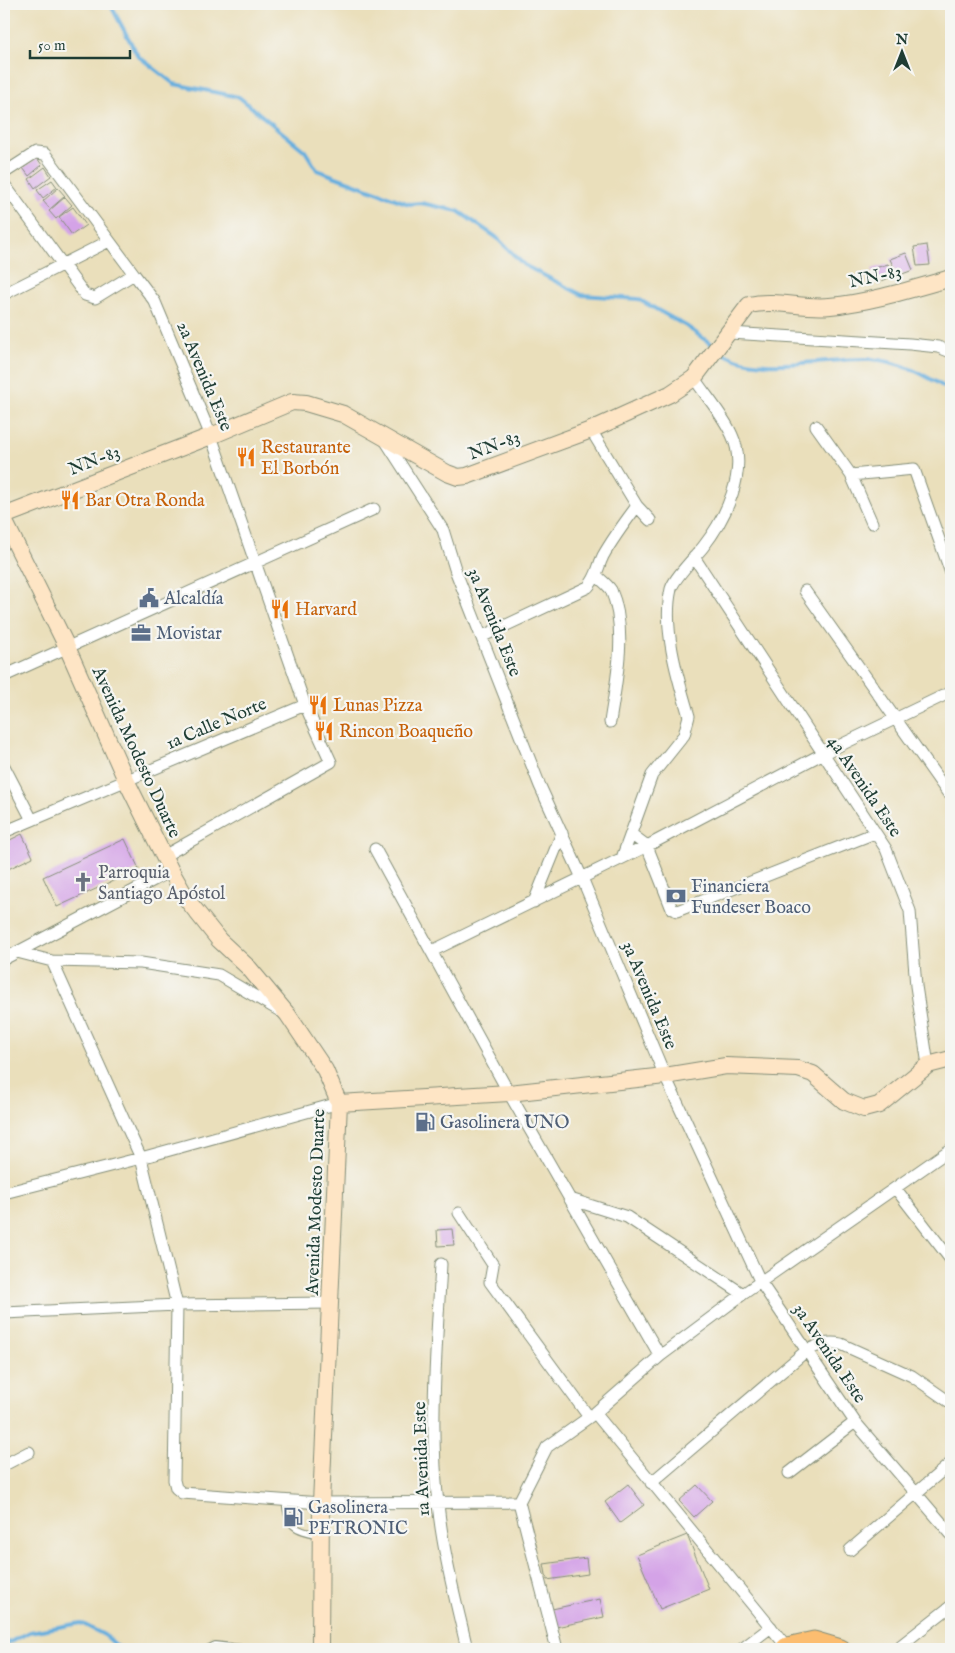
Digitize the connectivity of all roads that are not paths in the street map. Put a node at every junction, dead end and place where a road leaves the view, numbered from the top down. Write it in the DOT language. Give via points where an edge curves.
graph roads {
  1 [pos="4,173"];
  2 [pos="4,184"];
  3 [pos="109,241"];
  4 [pos="63,265"];
  5 [pos="134,274"];
  6 [pos="951,278"];
  7 [pos="4,294"];
  8 [pos="728,336"];
  9 [pos="951,352"];
  10 [pos="694,378"];
  11 [pos="816,426"];
  12 [pos="591,430"];
  13 [pos="382,434"];
  14 [pos="211,436"];
  15 [pos="850,475"];
  16 [pos="637,506"];
  17 [pos="374,509"];
  18 [pos="4,516"];
  19 [pos="4,520"];
  20 [pos="650,520"];
  21 [pos="872,523"];
  22 [pos="694,557"];
  23 [pos="256,562"];
  24 [pos="951,573"];
  25 [pos="597,576"];
  26 [pos="805,591"];
  27 [pos="483,636"];
  28 [pos="67,647"];
  29 [pos="4,676"];
  30 [pos="951,692"];
  31 [pos="304,705"];
  32 [pos="895,720"];
  33 [pos="610,722"];
  34 [pos="822,754"];
  35 [pos="4,766"];
  36 [pos="126,780"];
  37 [pos="950,793"];
  38 [pos="32,820"];
  39 [pos="4,832"];
  40 [pos="875,833"];
  41 [pos="562,834"];
  42 [pos="631,834"];
  43 [pos="647,846"];
  44 [pos="375,849"];
  45 [pos="622,858"];
  46 [pos="167,864"];
  47 [pos="582,878"];
  48 [pos="534,902"];
  49 [pos="432,951"];
  50 [pos="17,952"];
  51 [pos="4,960"];
  52 [pos="52,961"];
  53 [pos="288,1015"];
  54 [pos="951,1059"];
  55 [pos="928,1064"];
  56 [pos="665,1076"];
  57 [pos="509,1093"];
  58 [pos="339,1102"];
  59 [pos="951,1149"];
  60 [pos="141,1158"];
  61 [pos="896,1189"];
  62 [pos="4,1194"];
  63 [pos="570,1199"];
  64 [pos="459,1213"];
  65 [pos="951,1260"];
  66 [pos="441,1264"];
  67 [pos="761,1283"];
  68 [pos="744,1294"];
  69 [pos="332,1303"];
  70 [pos="177,1305"];
  71 [pos="4,1313"];
  72 [pos="806,1351"];
  73 [pos="660,1356"];
  74 [pos="951,1403"];
  75 [pos="592,1415"];
  76 [pos="856,1422"];
  77 [pos="29,1452"];
  78 [pos="951,1462"];
  79 [pos="4,1465"];
  80 [pos="789,1473"];
  81 [pos="651,1483"];
  82 [pos="918,1494"];
  83 [pos="285,1501"];
  84 [pos="519,1502"];
  85 [pos="322,1503"];
  86 [pos="437,1503"];
  87 [pos="951,1534"];
  88 [pos="321,1536"];
  89 [pos="850,1550"];
  90 [pos="951,1606"];
  91 [pos="771,1627"];
  92 [pos="900,1646"];
  93 [pos="786,1648"];
  94 [pos="207,1649"];
  95 [pos="251,1649"];
  96 [pos="320,1649"];
  97 [pos="467,1649"];
  98 [pos="557,1649"];
  99 [pos="742,1649"];
  100 [pos="841,1649"];
  1 -- 3 [label="street, 2a Avenida Este" via="35,153 45,154"];
  2 -- 4 [label="street"];
  3 -- 4 [label="street"];
  3 -- 5 [label="street, 2a Avenida Este"];
  4 -- 5 [label="street" via="89,297 95,298"];
  4 -- 7 [label="street"];
  5 -- 14 [label="street, 2a Avenida Este" via="155,302"];
  6 -- 8 [label="main road, NN-83 / NN-83" via="829,306 763,302 749,305"];
  8 -- 9 [label="street" via="910,344"];
  8 -- 10 [label="main road, NN-83 / NN-83"];
  10 -- 12 [label="main road, NN-83 / NN-83" via="670,394"];
  10 -- 22 [label="street" via="733,436 738,467 730,500 717,529"];
  11 -- 15 [label="street"];
  12 -- 13 [label="main road, NN-83 / NN-83" via="458,477"];
  12 -- 16 [label="street"];
  13 -- 14 [label="main road, NN-83 / NN-83" via="343,414 300,401"];
  13 -- 27 [label="street, 3a Avenida Este" via="444,530 456,572"];
  14 -- 18 [label="main road, NN-83 / NN-83"];
  14 -- 23 [label="street, 2a Avenida Este"];
  15 -- 21 [label="street"];
  15 -- 24 [label="street" via="914,469"];
  16 -- 20 [label="street"];
  16 -- 25 [label="street" via="600,562"];
  17 -- 23 [label="street"];
  19 -- 28 [label="main road, Avenida Modesto Duarte"];
  22 -- 34 [label="street, 4a Avenida Este"];
  22 -- 42 [label="street" via="671,588 670,614 674,663 688,725 684,735 652,775"];
  23 -- 28 [label="street"];
  23 -- 31 [label="street, 2a Avenida Este"];
  25 -- 27 [label="street" via="588,587"];
  25 -- 33 [label="street" via="610,589 618,624 618,655"];
  26 -- 32 [label="street"];
  27 -- 41 [label="street, 3a Avenida Este" via="540,786"];
  28 -- 29 [label="street"];
  28 -- 36 [label="main road, Avenida Modesto Duarte"];
  30 -- 32 [label="street"];
  31 -- 36 [label="street, 1a Calle Norte"];
  31 -- 46 [label="street, 2a Avenida Este" via="331,762"];
  32 -- 34 [label="street"];
  32 -- 37 [label="street"];
  34 -- 40 [label="street, 4a Avenida Este"];
  34 -- 43 [label="street"];
  35 -- 38 [label="street"];
  36 -- 38 [label="street, 1a Calle Norte"];
  36 -- 46 [label="main road, Avenida Modesto Duarte"];
  38 -- 39 [label="street, 1a Calle Norte"];
  40 -- 43 [label="street" via="677,912 672,910"];
  40 -- 55 [label="street, 4a Avenida Este" via="886,849 910,912 916,986"];
  41 -- 47 [label="street, 3a Avenida Este"];
  41 -- 48 [label="street"];
  42 -- 43 [label="street"];
  42 -- 45 [label="street"];
  43 -- 45 [label="street"];
  44 -- 49 [label="street"];
  45 -- 47 [label="street"];
  46 -- 50 [label="street"];
  46 -- 53 [label="main road, Avenida Modesto Duarte" via="188,901 219,940 249,968"];
  47 -- 48 [label="street"];
  47 -- 56 [label="street, 3a Avenida Este"];
  48 -- 49 [label="street"];
  49 -- 57 [label="street"];
  50 -- 51 [label="street"];
  50 -- 52 [label="street"];
  52 -- 53 [label="street" via="142,963 219,975"];
  52 -- 60 [label="street"];
  53 -- 58 [label="main road, Avenida Modesto Duarte" via="325,1070"];
  54 -- 55 [label="main road"];
  55 -- 56 [label="main road" via="879,1105 864,1109 844,1101 813,1074 798,1068 726,1066"];
  56 -- 57 [label="main road"];
  56 -- 67 [label="street, 3a Avenida Este"];
  57 -- 58 [label="main road"];
  57 -- 63 [label="street"];
  58 -- 60 [label="street"];
  58 -- 69 [label="main road, Avenida Modesto Duarte"];
  59 -- 61 [label="street"];
  60 -- 62 [label="street"];
  60 -- 70 [label="street"];
  61 -- 65 [label="street"];
  61 -- 67 [label="street"];
  63 -- 68 [label="street" via="627,1217"];
  63 -- 73 [label="street"];
  64 -- 75 [label="street" via="493,1265 490,1282"];
  66 -- 86 [label="street, 1a Avenida Este" via="434,1419"];
  67 -- 68 [label="street"];
  67 -- 72 [label="street, 3a Avenida Este"];
  68 -- 73 [label="street"];
  69 -- 70 [label="street"];
  69 -- 85 [label="main road, Avenida Modesto Duarte"];
  70 -- 71 [label="street"];
  70 -- 83 [label="street" via="176,1488 182,1493"];
  72 -- 74 [label="street" via="821,1344 841,1344 912,1376"];
  72 -- 76 [label="street, 3a Avenida Este"];
  72 -- 81 [label="street"];
  73 -- 75 [label="street"];
  75 -- 81 [label="street"];
  75 -- 84 [label="street" via="547,1447"];
  76 -- 80 [label="street"];
  76 -- 82 [label="street, 3a Avenida Este"];
  77 -- 79 [label="street"];
  78 -- 82 [label="street"];
  81 -- 91 [label="street"];
  82 -- 87 [label="street, 3a Avenida Este"];
  82 -- 89 [label="street"];
  83 -- 85 [label="street"];
  83 -- 88 [label="lane" via="291,1525 297,1530"];
  84 -- 86 [label="street"];
  84 -- 98 [label="street"];
  85 -- 86 [label="street"];
  85 -- 88 [label="main road, Avenida Modesto Duarte"];
  86 -- 97 [label="street, 1a Avenida Este" via="446,1562"];
  88 -- 96 [label="main road, Avenida Modesto Duarte"];
  90 -- 92 [label="street"];
  91 -- 93 [label="street"];
  91 -- 99 [label="street"];
  93 -- 100 [label="main road" via="814,1641"];
  94 -- 95 [label="lane" via="215,1645"];
}
